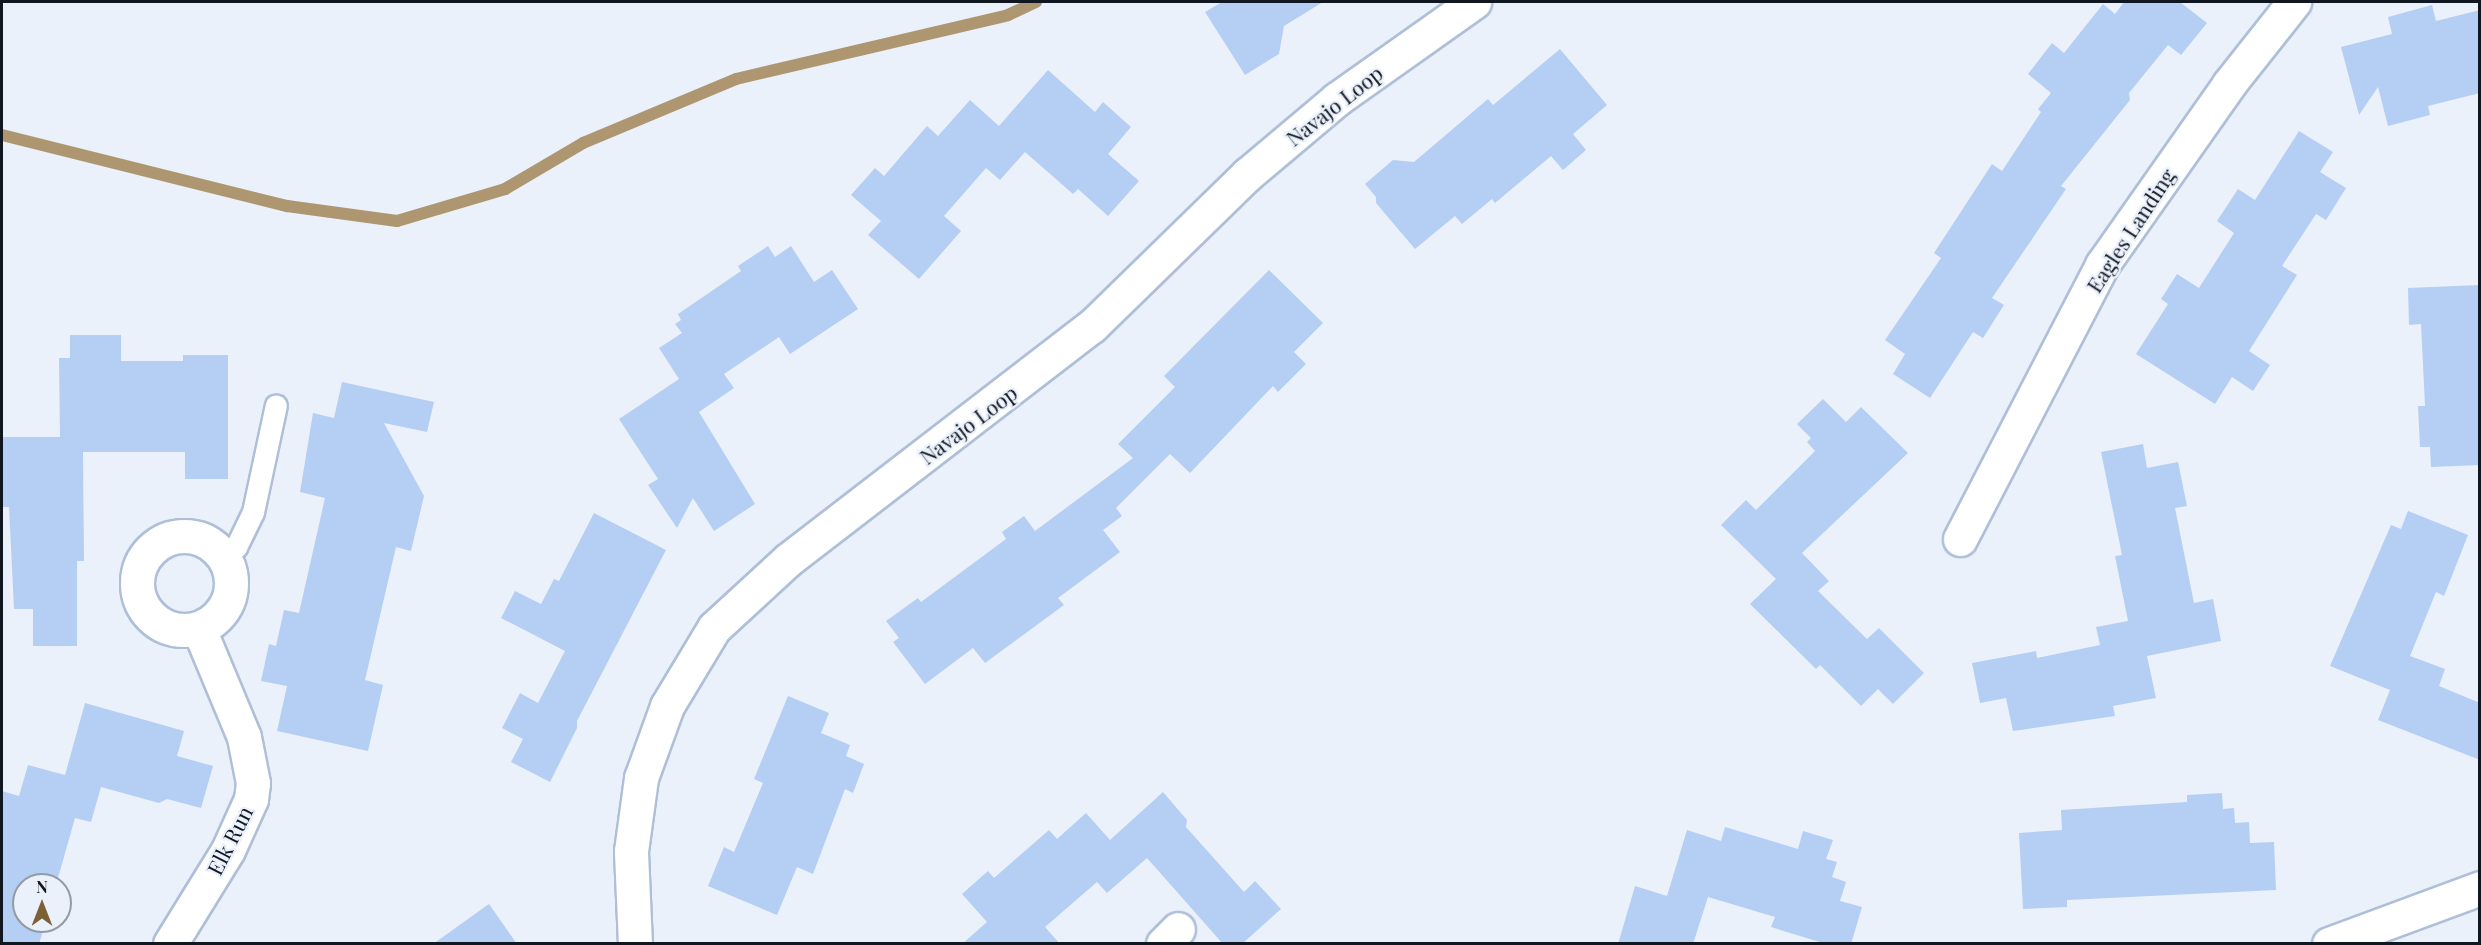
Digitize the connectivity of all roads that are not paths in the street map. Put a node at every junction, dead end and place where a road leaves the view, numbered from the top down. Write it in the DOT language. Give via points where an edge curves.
graph roads {
  1 [pos="1474,2"];
  2 [pos="2294,2"];
  3 [pos="276,405"];
  4 [pos="1960,539"];
  5 [pos="222,554"];
  6 [pos="199,629"];
  7 [pos="2480,888"];
  8 [pos="170,944"];
  9 [pos="635,944"];
  10 [pos="2329,944"];
  1 -- 9 [label="street, Navajo Loop" via="1337,99 1248,174 1092,327 789,559 714,628 667,706 641,778 631,851"];
  2 -- 4 [label="street, Eagles Landing" via="2229,84 2102,265"];
  3 -- 5 [label="lane" via="253,512 236,548"];
  5 -- 6 [label="street" via="231,575 230,597 218,617"];
  5 -- 6 [label="street" via="196,537 176,537 149,552 138,569 139,600 151,618 178,631"];
  6 -- 8 [label="street, Elk Run" via="244,737 253,783 251,799 228,850"];
  7 -- 10 [label="street"];
}
